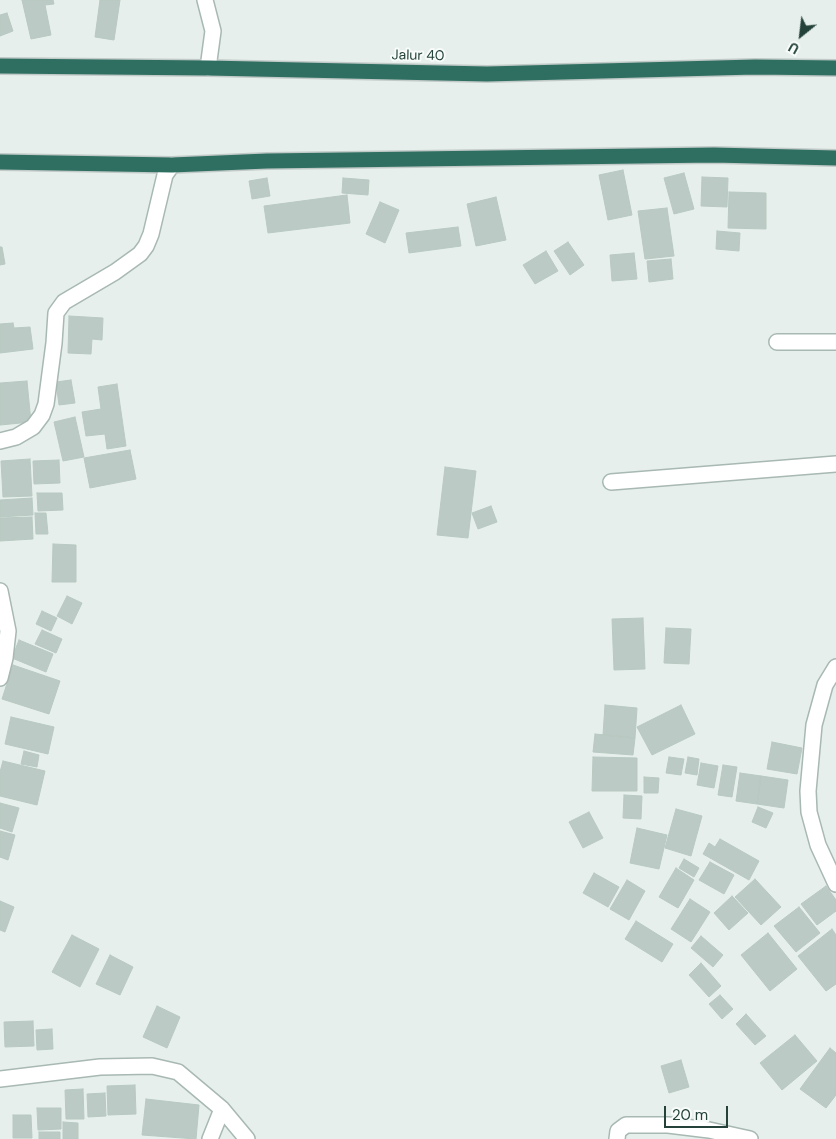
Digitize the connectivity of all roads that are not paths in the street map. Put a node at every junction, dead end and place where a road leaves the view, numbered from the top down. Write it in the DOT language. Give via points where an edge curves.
graph roads {
  1 [pos="205,0"];
  2 [pos="0,66"];
  3 [pos="208,68"];
  4 [pos="836,68"];
  5 [pos="836,158"];
  6 [pos="0,162"];
  7 [pos="172,165"];
  8 [pos="778,342"];
  9 [pos="836,342"];
  10 [pos="0,441"];
  11 [pos="836,464"];
  12 [pos="611,482"];
  13 [pos="0,591"];
  14 [pos="836,666"];
  15 [pos="0,678"];
  16 [pos="836,884"];
  17 [pos="0,1079"];
  18 [pos="222,1109"];
  19 [pos="210,1139"];
  20 [pos="247,1139"];
  21 [pos="617,1139"];
  22 [pos="750,1139"];
  1 -- 3 [label="street" via="213,31"];
  2 -- 3 [label="highway, Jalur 40"];
  3 -- 4 [label="highway, Jalur 40" via="487,74"];
  5 -- 7 [label="highway" via="714,156"];
  6 -- 7 [label="highway"];
  7 -- 10 [label="street" via="165,175 151,234 140,254 64,302 56,313 42,415 34,427"];
  8 -- 9 [label="street"];
  11 -- 12 [label="street"];
  13 -- 15 [label="street" via="8,631"];
  14 -- 16 [label="street" via="825,685 814,725 808,791 809,812 818,845"];
  17 -- 18 [label="street" via="100,1066 152,1066 178,1072"];
  18 -- 19 [label="street"];
  18 -- 20 [label="street"];
  21 -- 22 [label="street" via="618,1131 626,1125 668,1125"];
}
